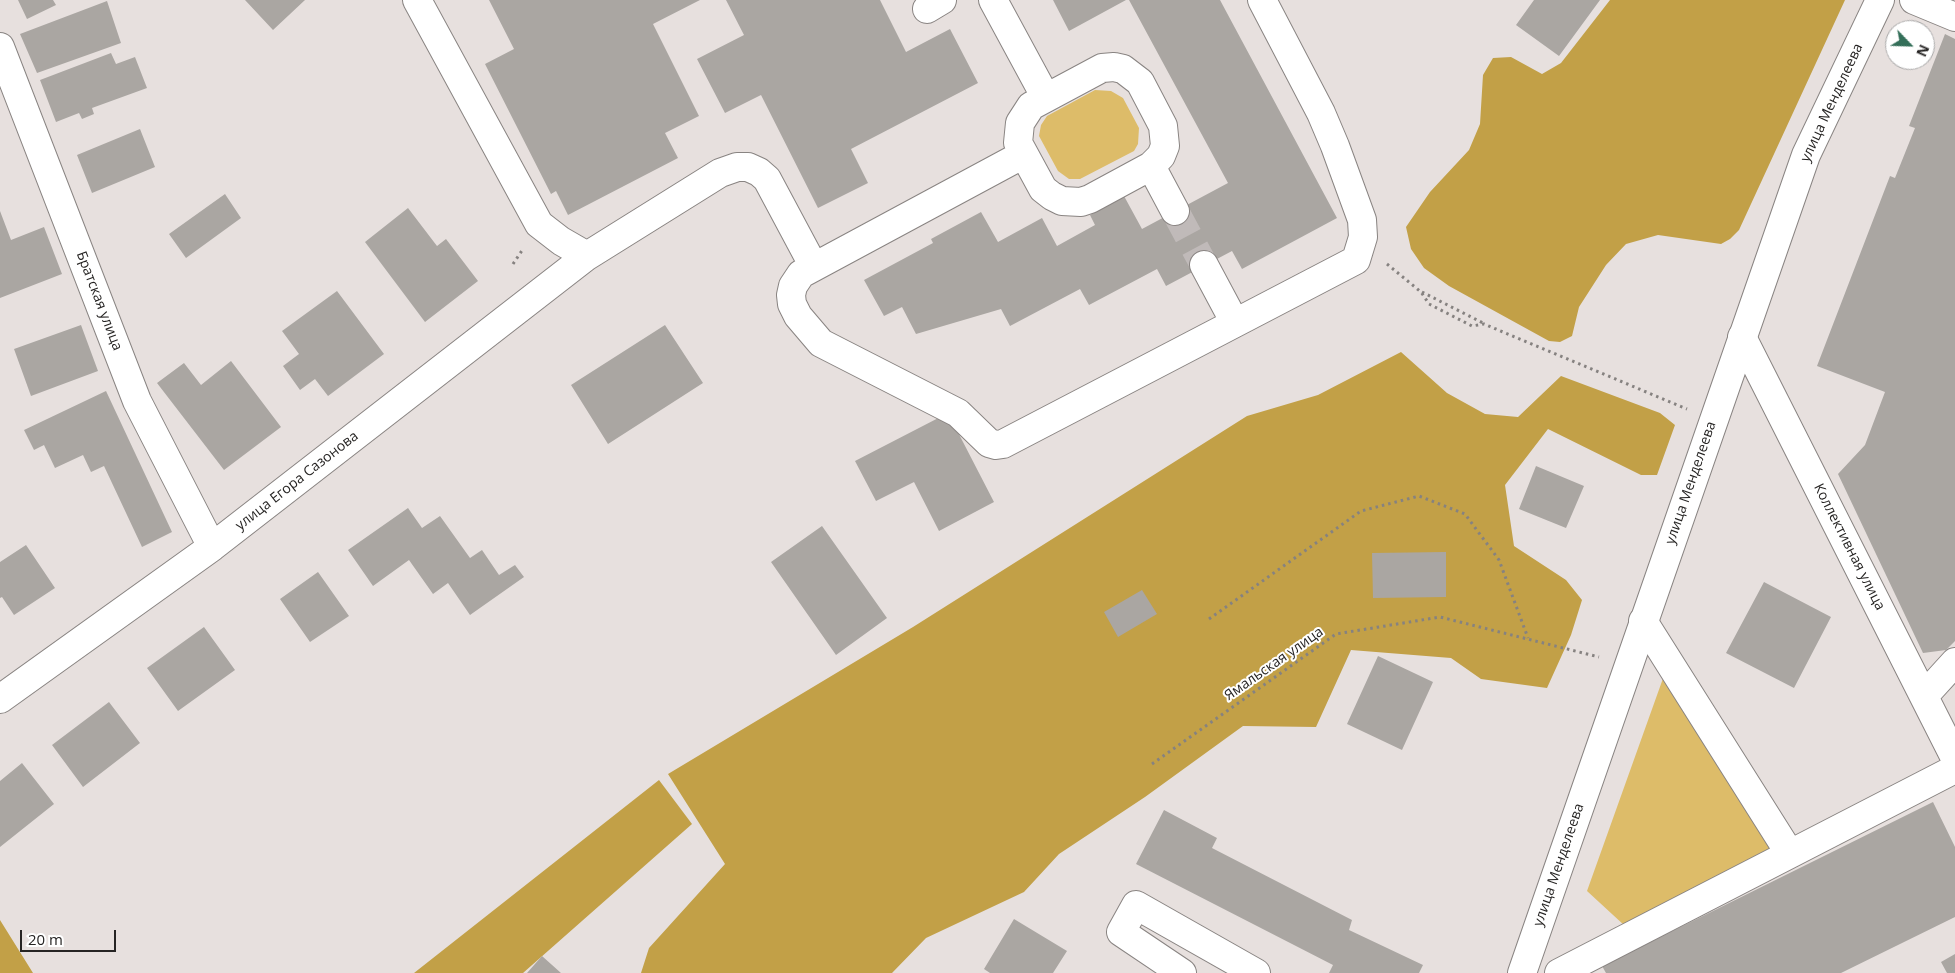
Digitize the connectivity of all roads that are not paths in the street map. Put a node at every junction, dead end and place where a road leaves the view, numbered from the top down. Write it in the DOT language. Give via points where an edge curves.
graph roads {
  1 [pos="418,0"];
  2 [pos="993,0"];
  3 [pos="1262,0"];
  4 [pos="1880,0"];
  5 [pos="1914,0"];
  6 [pos="1955,16"];
  7 [pos="0,47"];
  8 [pos="1046,98"];
  9 [pos="1024,154"];
  10 [pos="1151,166"];
  11 [pos="1175,211"];
  12 [pos="587,256"];
  13 [pos="1204,266"];
  14 [pos="814,267"];
  15 [pos="1235,323"];
  16 [pos="1742,337"];
  17 [pos="212,547"];
  18 [pos="1643,621"];
  19 [pos="1955,662"];
  20 [pos="1924,696"];
  21 [pos="0,699"];
  22 [pos="1955,758"];
  23 [pos="1955,769"];
  24 [pos="1790,854"];
  25 [pos="1529,972"];
  26 [pos="1182,973"];
  27 [pos="1256,973"];
  28 [pos="1559,973"];
  1 -- 12 [label="street" via="539,224"];
  2 -- 8 [label="street"];
  3 -- 15 [label="street" via="1328,128 1362,220 1361,243 1356,260"];
  4 -- 16 [label="street, улица Менделеева" via="1806,155"];
  5 -- 6 [label="street"];
  7 -- 17 [label="street, Братская улица" via="137,401"];
  8 -- 9 [label="street" via="1031,106 1020,122 1018,143"];
  8 -- 10 [label="street" via="1102,68 1123,69 1133,75 1164,126 1165,146"];
  9 -- 10 [label="street" via="1043,189 1072,203 1090,199"];
  9 -- 14 [label="street"];
  10 -- 11 [label="street"];
  12 -- 14 [label="street, улица Егора Сазонова" via="720,173 748,167 767,179"];
  12 -- 17 [label="street, улица Егора Сазонова"];
  13 -- 15 [label="street"];
  14 -- 15 [label="street" via="797,278 791,295 798,316 812,336 834,352 958,413 996,445"];
  16 -- 18 [label="street, улица Менделеева"];
  16 -- 20 [label="street, Коллективная улица"];
  17 -- 21 [label="street, улица Егора Сазонова"];
  18 -- 24 [label="street"];
  18 -- 25 [label="street, улица Менделеева"];
  19 -- 20 [label="street"];
  20 -- 22 [label="street, Коллективная улица"];
  23 -- 24 [label="street"];
  24 -- 28 [label="street"];
  26 -- 27 [label="street" via="1121,932 1136,905"];
}
